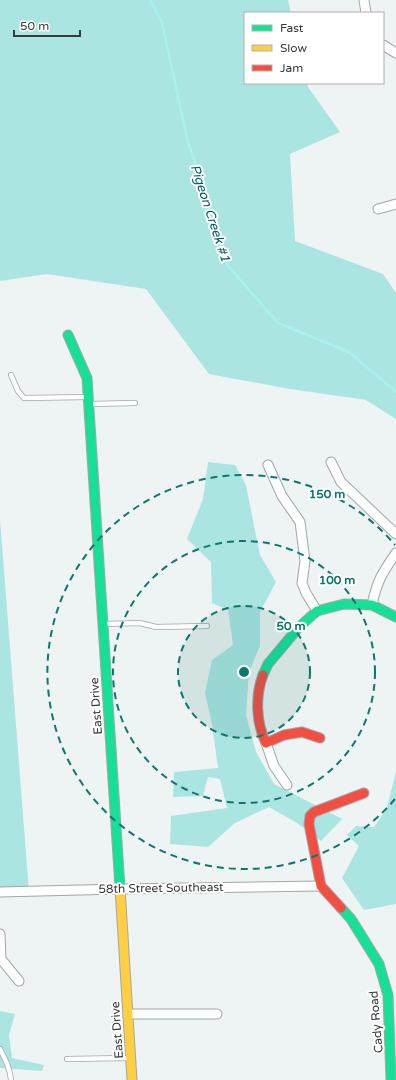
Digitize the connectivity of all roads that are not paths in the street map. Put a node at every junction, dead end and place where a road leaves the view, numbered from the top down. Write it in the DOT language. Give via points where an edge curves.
graph roads {
  1 [pos="364,0"];
  2 [pos="366,12"];
  3 [pos="384,46"];
  4 [pos="396,53"];
  5 [pos="396,204"];
  6 [pos="378,208"];
  7 [pos="68,335"];
  8 [pos="11,375"];
  9 [pos="88,400"];
  10 [pos="135,404"];
  11 [pos="331,462"];
  12 [pos="268,465"];
  13 [pos="396,534"];
  14 [pos="396,553"];
  15 [pos="372,605"];
  16 [pos="317,611"];
  17 [pos="396,617"];
  18 [pos="103,624"];
  19 [pos="207,626"];
  20 [pos="320,738"];
  21 [pos="266,743"];
  22 [pos="287,785"];
  23 [pos="364,793"];
  24 [pos="321,886"];
  25 [pos="120,889"];
  26 [pos="0,892"];
  27 [pos="0,934"];
  28 [pos="19,981"];
  29 [pos="128,1014"];
  30 [pos="217,1014"];
  31 [pos="0,1049"];
  32 [pos="131,1058"];
  33 [pos="67,1059"];
  34 [pos="393,1075"];
  35 [pos="11,1080"];
  36 [pos="132,1080"];
  1 -- 2 [label="street"];
  3 -- 4 [label="street"];
  5 -- 6 [label="street"];
  7 -- 9 [label="street, East Drive" via="87,378"];
  8 -- 9 [label="lane" via="24,398"];
  9 -- 10 [label="lane"];
  9 -- 18 [label="street, East Drive"];
  11 -- 13 [label="street" via="341,482"];
  12 -- 16 [label="street" via="282,496 300,522 306,561 302,583"];
  14 -- 15 [label="street" via="376,586"];
  15 -- 16 [label="street" via="344,604"];
  15 -- 17 [label="street"];
  16 -- 21 [label="street" via="299,627 268,664 260,684 258,716"];
  18 -- 19 [label="lane"];
  18 -- 25 [label="street, East Drive"];
  20 -- 21 [label="street" via="302,732 284,735"];
  21 -- 22 [label="street" via="274,766"];
  23 -- 24 [label="street" via="314,812 310,816 309,824"];
  24 -- 25 [label="street, 58th Street Southeast"];
  24 -- 34 [label="street, Cady Road" via="351,919 378,964 388,995"];
  25 -- 26 [label="street, 58th Street Southeast"];
  25 -- 29 [label="street, East Drive"];
  27 -- 28 [label="street" via="1,959"];
  29 -- 30 [label="street"];
  29 -- 32 [label="street, East Drive"];
  31 -- 35 [label="lane" via="8,1063"];
  32 -- 33 [label="lane"];
  32 -- 36 [label="street, East Drive"];
}
